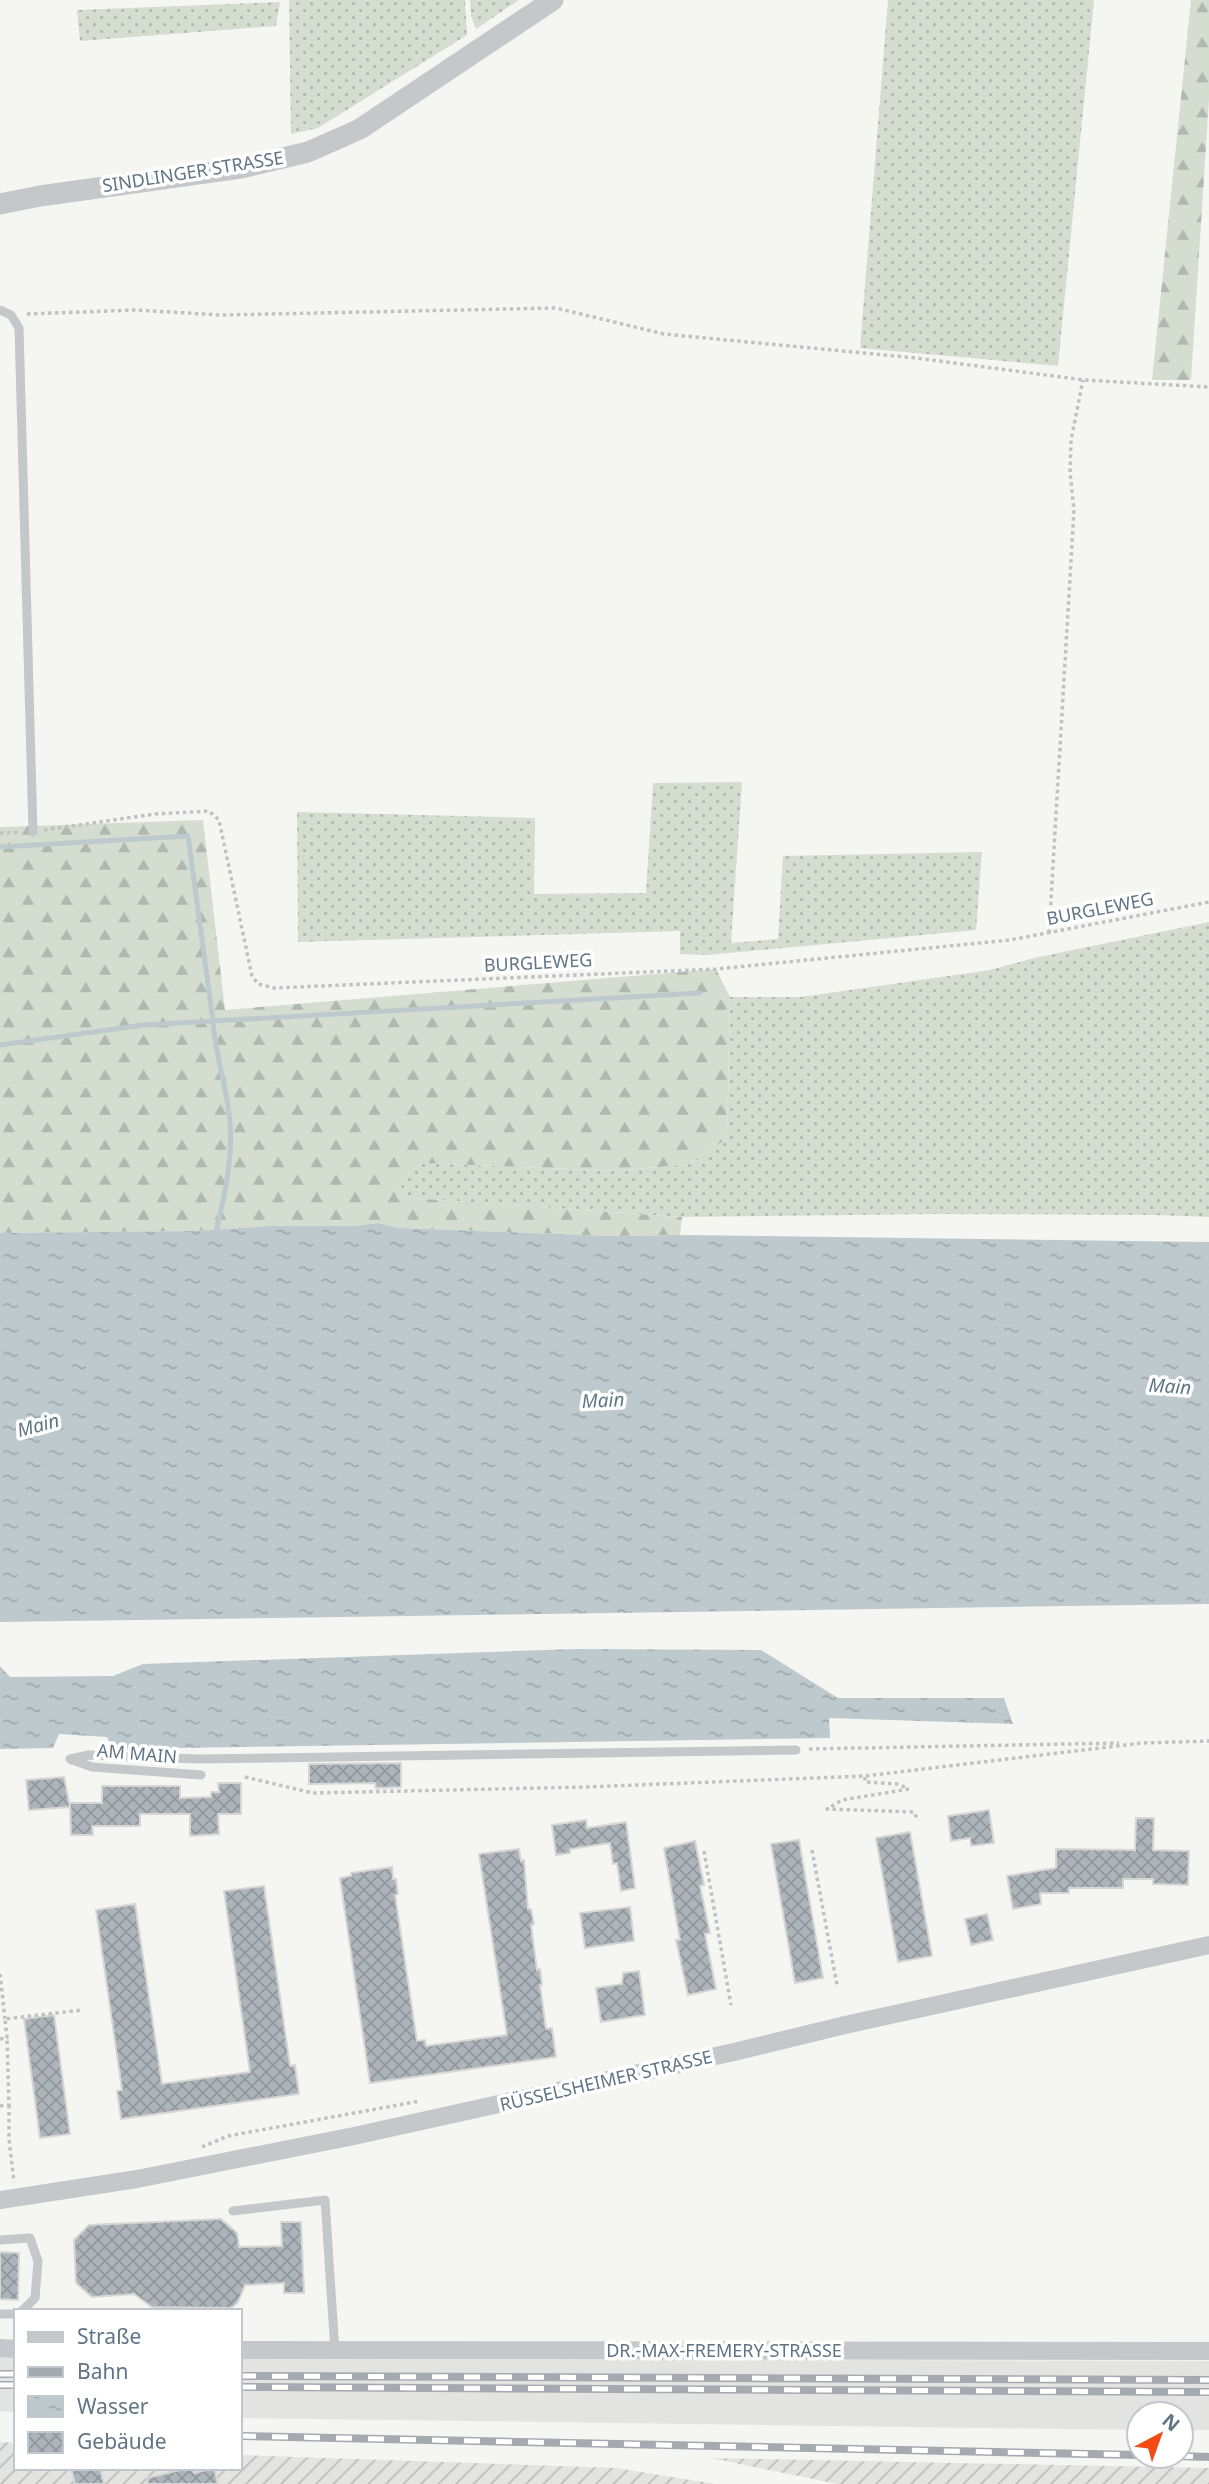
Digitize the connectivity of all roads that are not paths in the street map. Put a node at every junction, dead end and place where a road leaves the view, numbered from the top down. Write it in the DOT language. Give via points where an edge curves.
graph roads {
  1 [pos="553,0"];
  2 [pos="0,204"];
  3 [pos="0,310"];
  4 [pos="33,832"];
  5 [pos="796,1750"];
  6 [pos="201,1775"];
  7 [pos="1209,1945"];
  8 [pos="9,2199"];
  9 [pos="233,2211"];
  10 [pos="0,2240"];
  11 [pos="24,2309"];
  12 [pos="242,2350"];
  13 [pos="335,2351"];
  14 [pos="1209,2351"];
  1 -- 2 [label="street, SINDLINGER STRASSE" via="360,129 308,152 241,168"];
  3 -- 4 [label="lane" via="11,315 19,328"];
  5 -- 6 [label="lane, AM MAIN" via="198,1759 89,1755 70,1759 92,1767"];
  7 -- 8 [label="street, RÜSSELSHEIMER STRASSE" via="367,2133 150,2177"];
  9 -- 13 [label="lane" via="325,2200"];
  10 -- 11 [label="lane" via="30,2238 38,2261 34,2298"];
  12 -- 13 [label="street, DR.-MAX-FREMERY-STRASSE"];
  13 -- 14 [label="street, DR.-MAX-FREMERY-STRASSE"];
}
